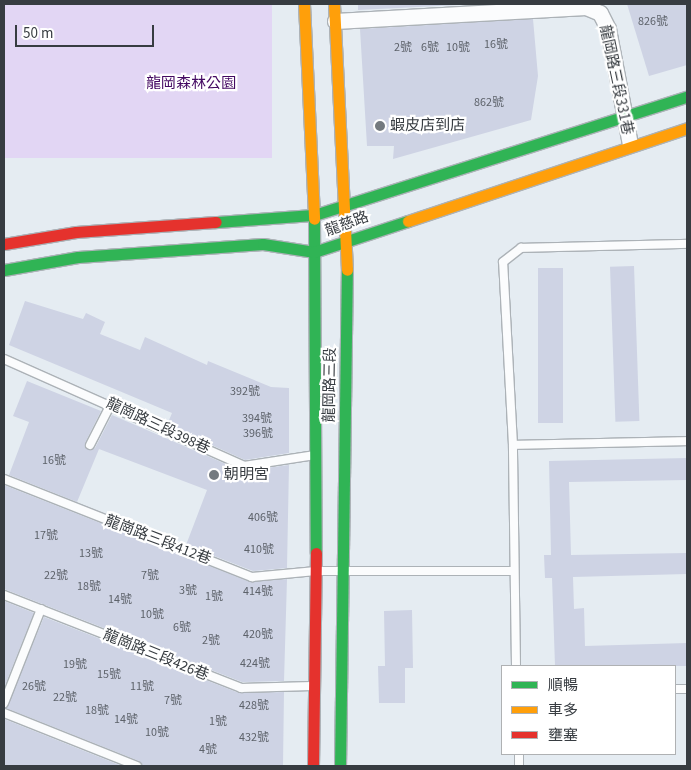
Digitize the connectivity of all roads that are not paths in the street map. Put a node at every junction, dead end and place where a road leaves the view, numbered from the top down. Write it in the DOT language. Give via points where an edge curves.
graph roads {
  1 [pos="304,4"];
  2 [pos="334,4"];
  3 [pos="335,21"];
  4 [pos="687,98"];
  5 [pos="625,114"];
  6 [pos="687,128"];
  7 [pos="630,144"];
  8 [pos="347,204"];
  9 [pos="314,215"];
  10 [pos="347,239"];
  11 [pos="4,244"];
  12 [pos="687,244"];
  13 [pos="314,252"];
  14 [pos="4,270"];
  15 [pos="4,358"];
  16 [pos="111,404"];
  17 [pos="687,441"];
  18 [pos="90,445"];
  19 [pos="513,445"];
  20 [pos="317,455"];
  21 [pos="4,479"];
  22 [pos="316,571"];
  23 [pos="512,571"];
  24 [pos="343,573"];
  25 [pos="4,595"];
  26 [pos="41,609"];
  27 [pos="516,665"];
  28 [pos="314,686"];
  29 [pos="4,703"];
  30 [pos="4,713"];
  31 [pos="137,766"];
  32 [pos="313,766"];
  33 [pos="340,766"];
  1 -- 9 [label="main road, 龍岡路三段"];
  2 -- 3 [label="main road, 龍岡路三段"];
  3 -- 5 [label="street, 龍岡路三段331巷" via="586,7 600,13 608,29"];
  3 -- 8 [label="main road, 龍岡路三段"];
  4 -- 5 [label="main road, 龍慈路"];
  5 -- 7 [label="street, 龍岡路三段331巷"];
  5 -- 8 [label="main road, 龍慈路"];
  6 -- 7 [label="main road, 龍慈路"];
  7 -- 10 [label="main road, 龍慈路"];
  8 -- 9 [label="main road, 龍慈路"];
  8 -- 10 [label="main road, 龍岡路三段"];
  9 -- 11 [label="main road, 龍慈路" via="85,232"];
  9 -- 13 [label="main road, 龍岡路三段"];
  10 -- 13 [label="main road, 龍慈路"];
  10 -- 24 [label="main road, 龍岡路三段"];
  12 -- 19 [label="lane" via="521,248 503,262"];
  13 -- 14 [label="main road, 龍慈路" via="263,244 78,257"];
  13 -- 20 [label="main road, 龍岡路三段"];
  15 -- 16 [label="lane, 龍崗路三段398巷"];
  16 -- 18 [label="lane"];
  16 -- 20 [label="lane, 龍崗路三段398巷" via="244,466"];
  17 -- 19 [label="lane"];
  19 -- 23 [label="lane"];
  20 -- 22 [label="main road, 龍岡路三段"];
  21 -- 22 [label="lane, 龍崗路三段412巷" via="252,576"];
  22 -- 24 [label="lane, 龍崗路三段412巷"];
  22 -- 28 [label="main road, 龍岡路三段"];
  23 -- 24 [label="lane, 龍崗路三段412巷"];
  23 -- 27 [label="lane"];
  24 -- 33 [label="main road, 龍岡路三段"];
  25 -- 26 [label="lane, 龍崗路三段426巷"];
  26 -- 28 [label="lane, 龍崗路三段426巷" via="241,688"];
  26 -- 29 [label="lane"];
  28 -- 32 [label="main road, 龍岡路三段"];
  30 -- 31 [label="lane"];
}
